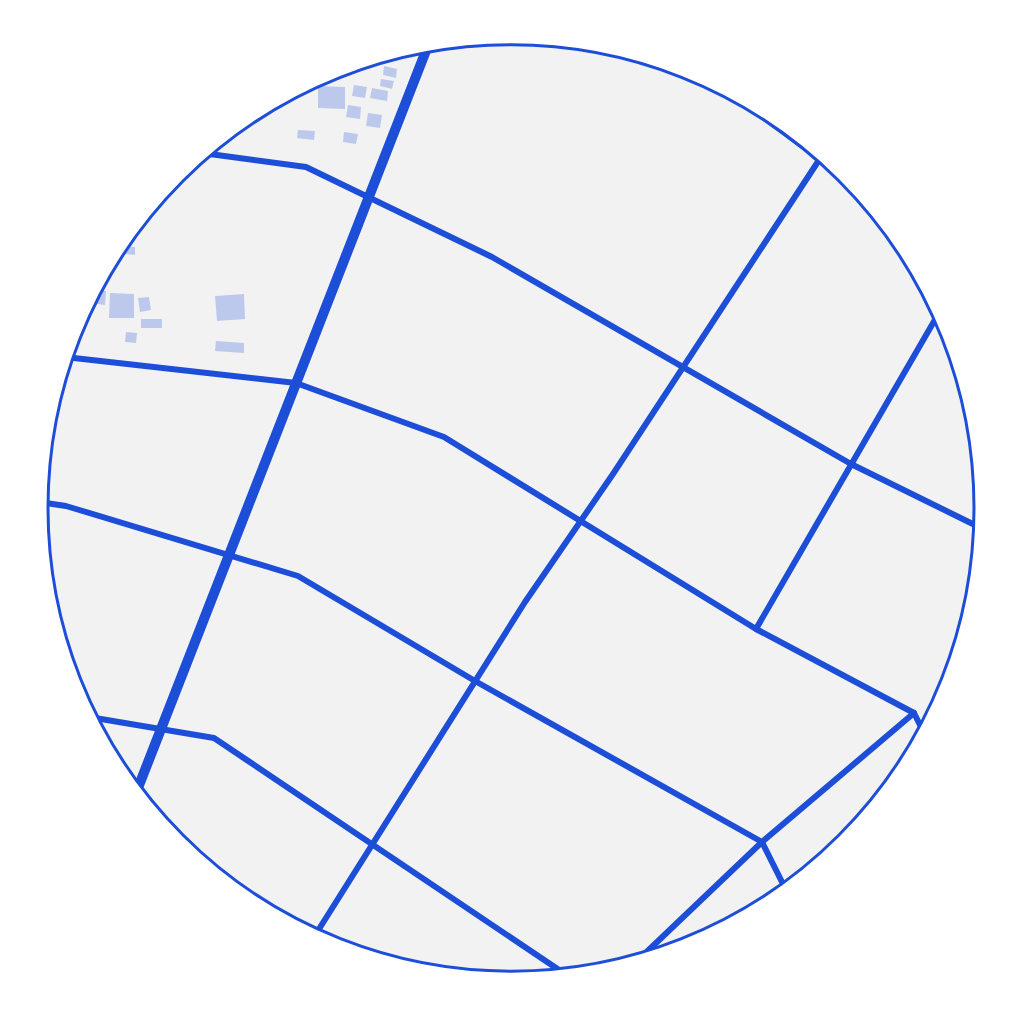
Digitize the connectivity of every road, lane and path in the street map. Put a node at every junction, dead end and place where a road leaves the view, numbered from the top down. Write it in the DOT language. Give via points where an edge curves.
graph roads {
  1 [pos="425,53"];
  2 [pos="213,154"];
  3 [pos="818,161"];
  4 [pos="368,198"];
  5 [pos="935,321"];
  6 [pos="73,358"];
  7 [pos="683,366"];
  8 [pos="296,383"];
  9 [pos="852,464"];
  10 [pos="48,503"];
  11 [pos="580,522"];
  12 [pos="974,526"];
  13 [pos="228,556"];
  14 [pos="756,629"];
  15 [pos="475,681"];
  16 [pos="914,713"];
  17 [pos="99,719"];
  18 [pos="920,725"];
  19 [pos="161,728"];
  20 [pos="140,784"];
  21 [pos="762,842"];
  22 [pos="372,844"];
  23 [pos="782,883"];
  24 [pos="319,929"];
  25 [pos="651,949"];
  26 [pos="557,969"];
  1 -- 4 [label="street"];
  2 -- 4 [label="street" via="306,166"];
  3 -- 7 [label="street"];
  4 -- 7 [label="street" via="492,258"];
  4 -- 8 [label="street"];
  5 -- 9 [label="street"];
  6 -- 8 [label="street"];
  7 -- 9 [label="street"];
  7 -- 11 [label="street"];
  8 -- 11 [label="street" via="444,437"];
  8 -- 13 [label="street"];
  9 -- 12 [label="street"];
  9 -- 14 [label="street"];
  10 -- 13 [label="street"];
  11 -- 14 [label="street"];
  11 -- 15 [label="street"];
  13 -- 15 [label="street" via="298,576"];
  13 -- 19 [label="street"];
  14 -- 16 [label="street"];
  15 -- 21 [label="street"];
  15 -- 22 [label="street"];
  16 -- 18 [label="street"];
  16 -- 21 [label="street"];
  17 -- 19 [label="street"];
  19 -- 20 [label="street"];
  19 -- 22 [label="street" via="214,738"];
  21 -- 23 [label="street"];
  21 -- 25 [label="street"];
  22 -- 24 [label="street"];
  22 -- 26 [label="street"];
}
